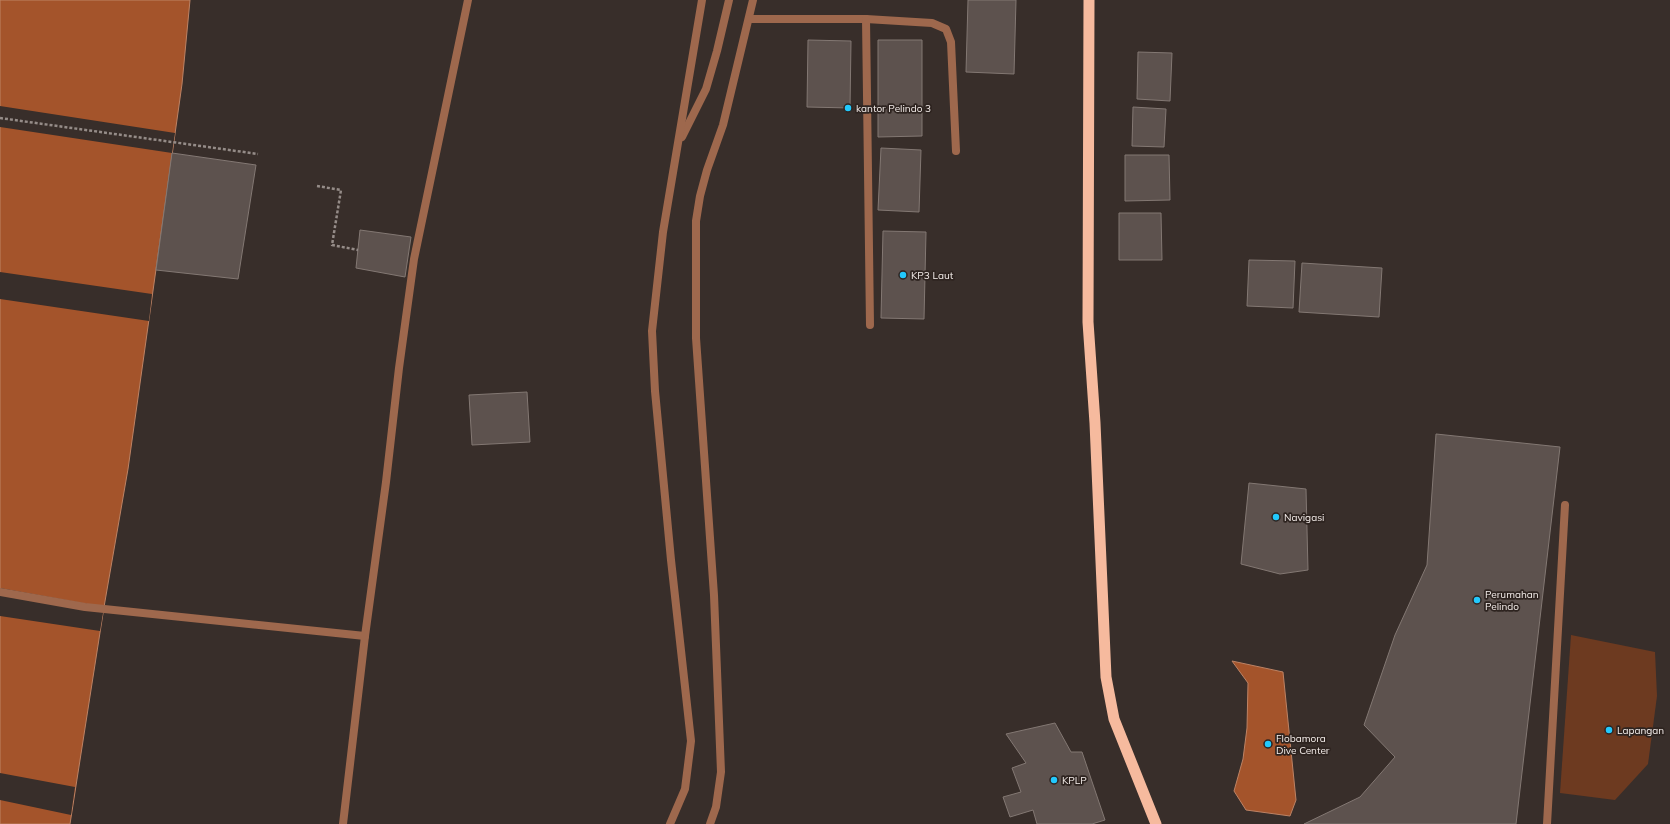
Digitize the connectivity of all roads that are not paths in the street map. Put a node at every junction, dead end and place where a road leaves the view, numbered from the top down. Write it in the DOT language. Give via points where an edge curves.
graph roads {
  1 [pos="468,0"];
  2 [pos="702,0"];
  3 [pos="729,0"];
  4 [pos="752,0"];
  5 [pos="1089,0"];
  6 [pos="749,19"];
  7 [pos="866,19"];
  8 [pos="678,145"];
  9 [pos="956,151"];
  10 [pos="870,326"];
  11 [pos="1565,505"];
  12 [pos="0,592"];
  13 [pos="365,636"];
  14 [pos="343,824"];
  15 [pos="670,824"];
  16 [pos="710,824"];
  17 [pos="1156,824"];
  18 [pos="1547,824"];
  1 -- 13 [label="street" via="414,259"];
  2 -- 8 [label="street"];
  3 -- 8 [label="street" via="706,89"];
  4 -- 6 [label="street"];
  5 -- 17 [label="highway" via="1088,322 1106,677 1114,719"];
  6 -- 7 [label="street"];
  6 -- 16 [label="street" via="696,221 696,338 714,595 721,772 716,807"];
  7 -- 9 [label="street" via="932,23 946,29 951,42"];
  7 -- 10 [label="street"];
  8 -- 15 [label="street" via="663,232 652,331 655,391 691,741 685,789"];
  11 -- 18 [label="street"];
  12 -- 13 [label="street" via="93,608"];
  13 -- 14 [label="street"];
}
